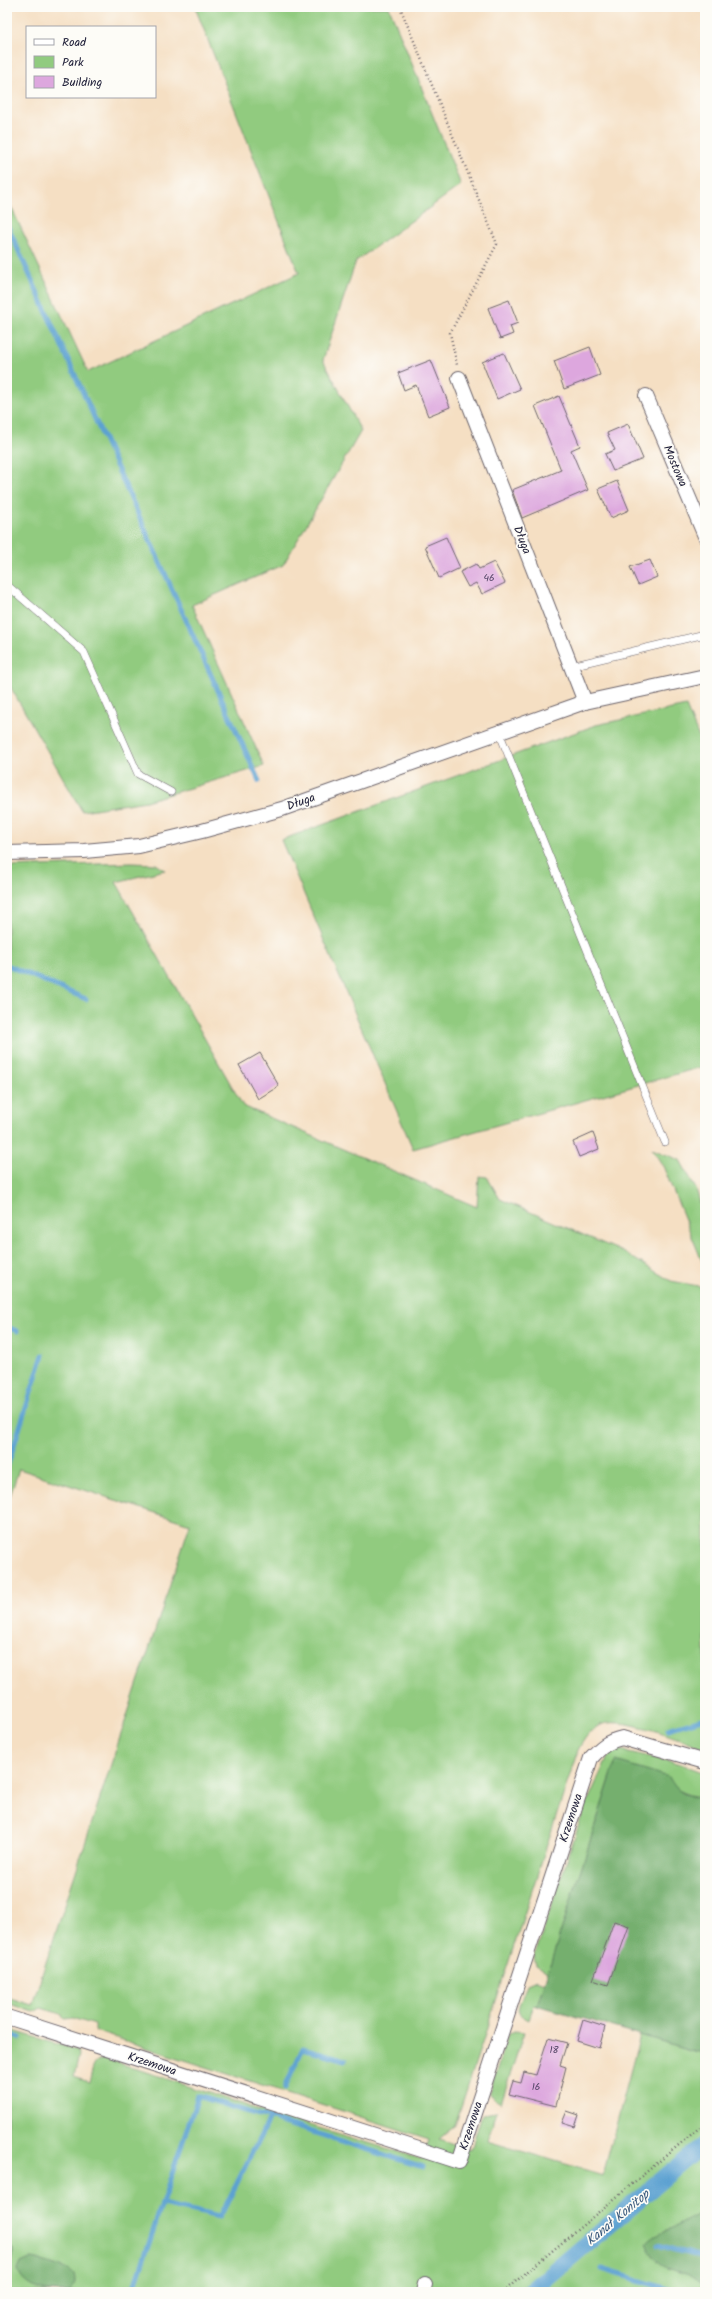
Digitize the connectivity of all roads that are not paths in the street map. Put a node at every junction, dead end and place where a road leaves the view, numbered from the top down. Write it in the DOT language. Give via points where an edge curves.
graph roads {
  1 [pos="459,378"];
  2 [pos="646,396"];
  3 [pos="705,536"];
  4 [pos="7,585"];
  5 [pos="705,634"];
  6 [pos="571,666"];
  7 [pos="705,676"];
  8 [pos="585,702"];
  9 [pos="499,732"];
  10 [pos="171,792"];
  11 [pos="7,853"];
  12 [pos="665,1142"];
  13 [pos="705,1762"];
  14 [pos="7,2017"];
  1 -- 6 [label="street, Długa"];
  2 -- 3 [label="street, Mostowa"];
  4 -- 10 [label="lane" via="84,652 138,774"];
  5 -- 6 [label="lane"];
  6 -- 8 [label="street, Długa"];
  7 -- 8 [label="street, Długa"];
  8 -- 9 [label="street, Długa"];
  9 -- 11 [label="street, Długa" via="282,809 188,834 139,846 84,851"];
  9 -- 12 [label="lane"];
  13 -- 14 [label="street, Krzemowa" via="622,1738 611,1740 600,1747 591,1758 459,2162"];
}
